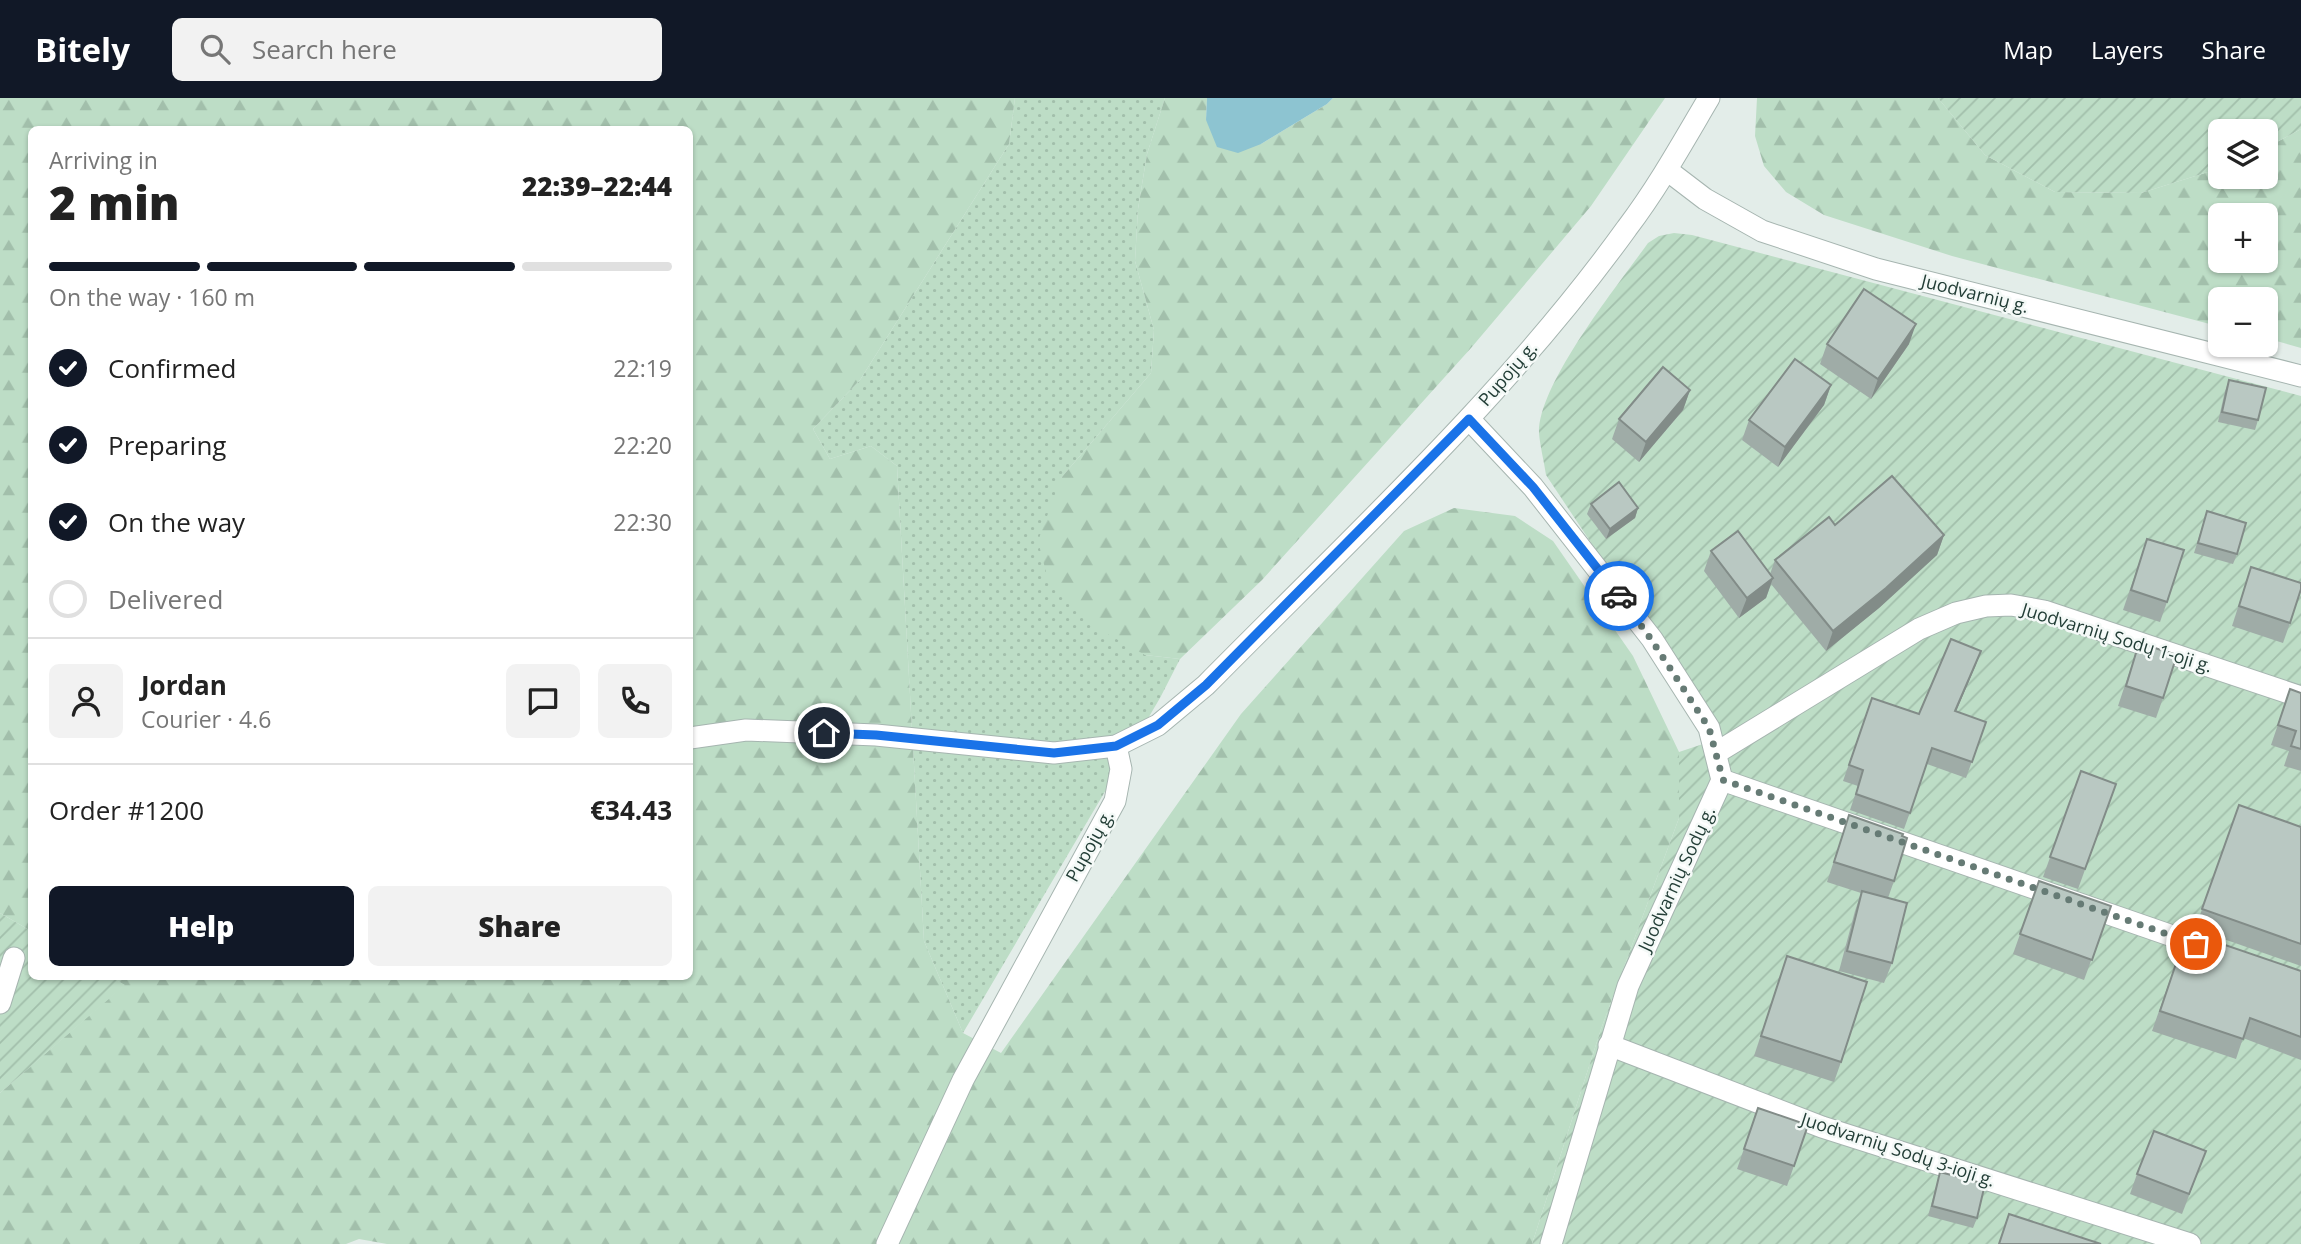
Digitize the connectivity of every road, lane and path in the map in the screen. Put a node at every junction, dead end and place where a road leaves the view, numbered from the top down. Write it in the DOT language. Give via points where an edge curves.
graph roads {
  1 [pos="1709,98"];
  2 [pos="1667,170"];
  3 [pos="2301,376"];
  4 [pos="1469,419"];
  5 [pos="2301,697"];
  6 [pos="693,738"];
  7 [pos="1116,746"];
  8 [pos="1716,753"];
  9 [pos="1723,780"];
  10 [pos="15,956"];
  11 [pos="2235,958"];
  12 [pos="0,1003"];
  13 [pos="1609,1045"];
  14 [pos="887,1244"];
  15 [pos="1551,1244"];
  16 [pos="2190,1244"];
  1 -- 2 [label="street, Pupojų g."];
  2 -- 3 [label="street, Juodvarnių g." via="1705,199 1762,231 1875,269"];
  2 -- 4 [label="street, Pupojų g." via="1572,299"];
  4 -- 7 [label="street, Pupojų g." via="1206,685 1158,725"];
  4 -- 8 [label="street" via="1533,487 1651,639 1709,728"];
  5 -- 8 [label="street, Juodvarnių Sodų 1-oji g." via="2044,611 1986,606 1919,629"];
  6 -- 7 [label="street" via="746,730 876,735 1054,753"];
  7 -- 14 [label="street, Pupojų g." via="1121,769 1115,801 963,1080"];
  8 -- 9 [label="street"];
  9 -- 11 [label="street"];
  9 -- 13 [label="street, Juodvarnių Sodų g." via="1628,985"];
  10 -- 12 [label="street"];
  13 -- 15 [label="street, Juodvarnių Sodų g."];
  13 -- 16 [label="street, Juodvarnių Sodų 3-ioji g." via="1822,1127"];
}
